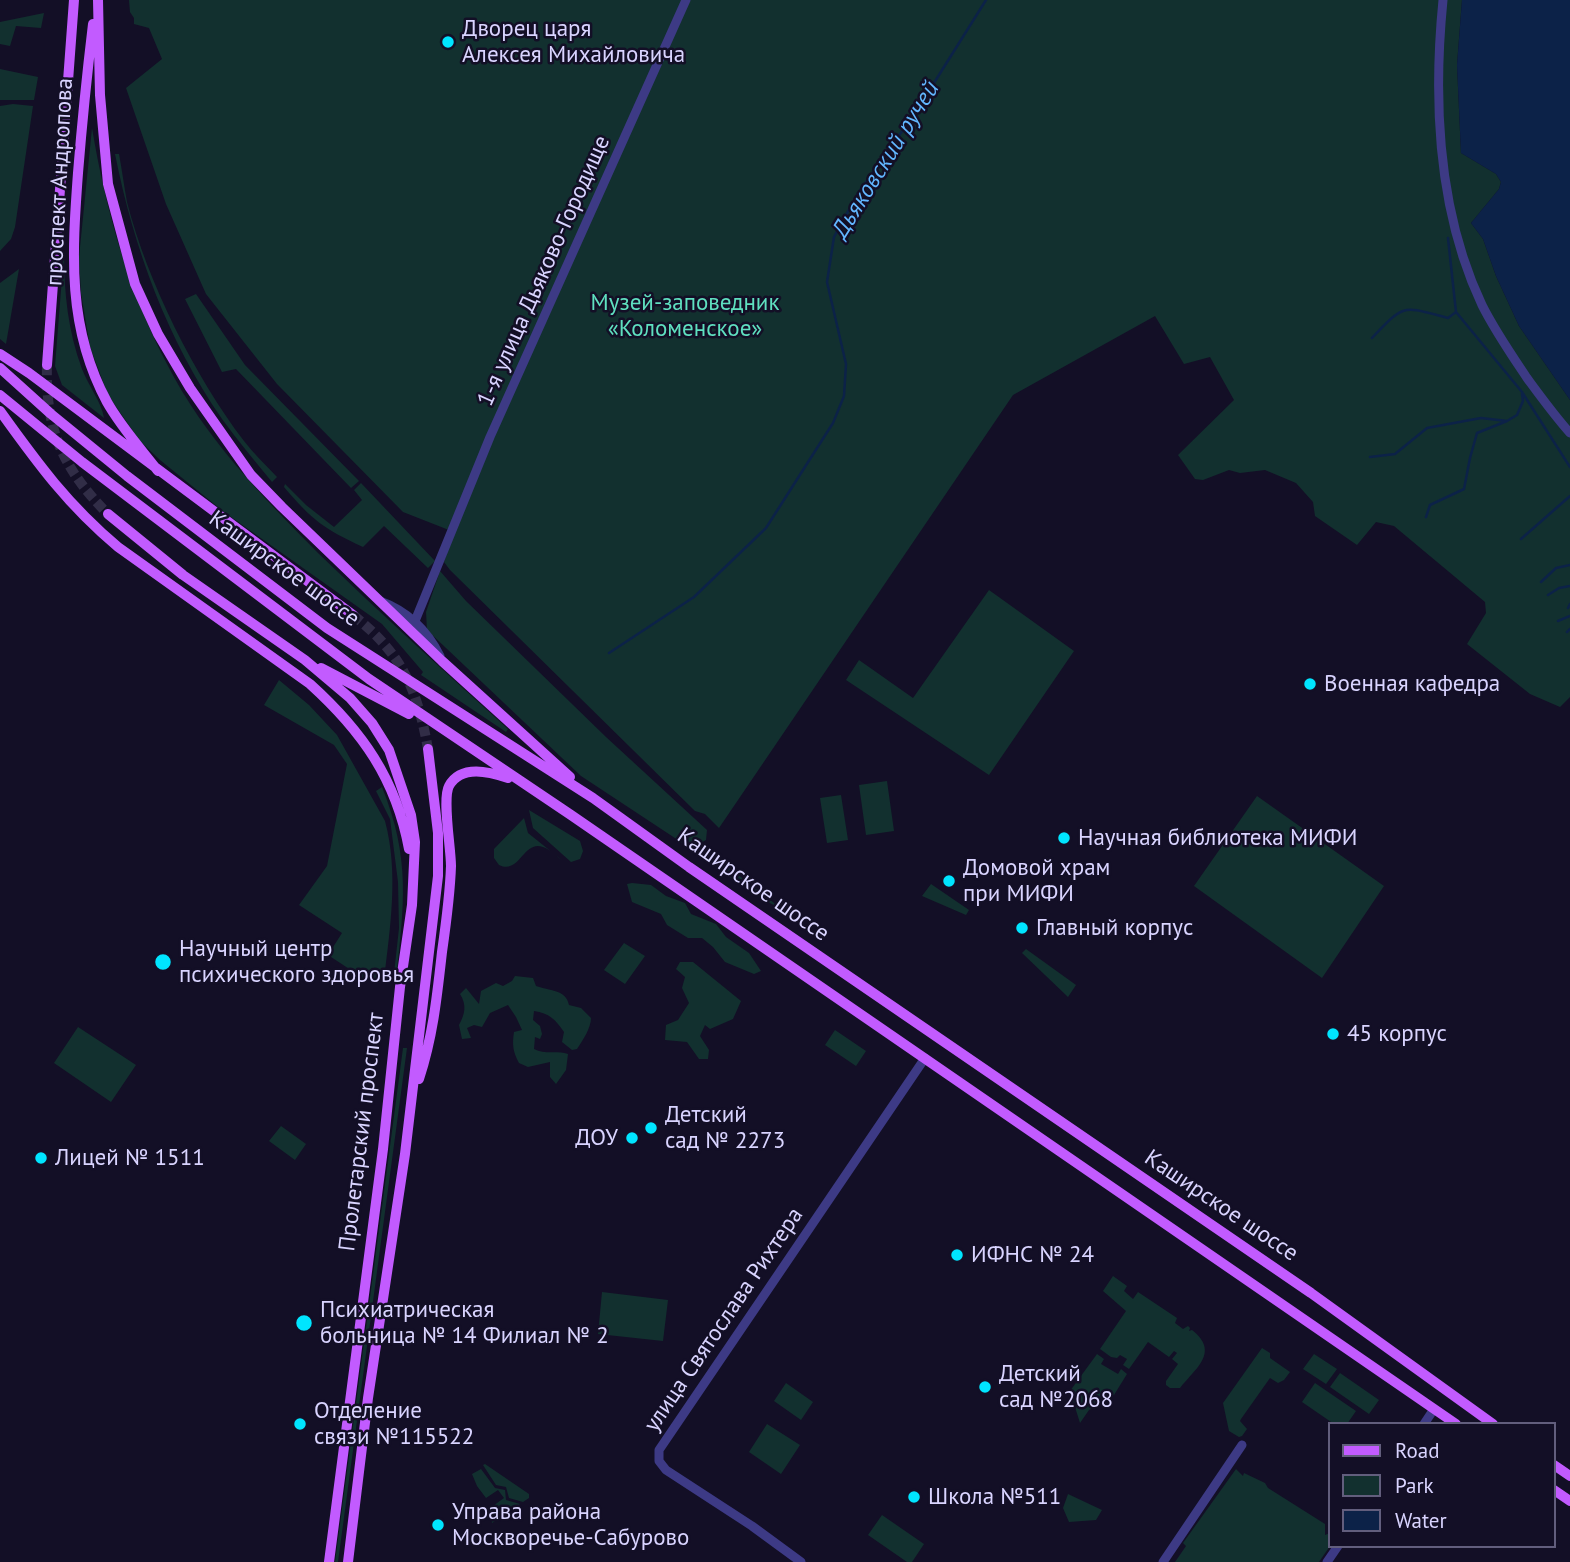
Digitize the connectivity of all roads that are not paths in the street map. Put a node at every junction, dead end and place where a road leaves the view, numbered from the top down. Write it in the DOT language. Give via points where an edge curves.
graph roads {
  1 [pos="74,0"];
  2 [pos="97,0"];
  3 [pos="686,0"];
  4 [pos="1443,0"];
  5 [pos="0,354"];
  6 [pos="47,365"];
  7 [pos="0,368"];
  8 [pos="0,395"];
  9 [pos="0,411"];
  10 [pos="1570,432"];
  11 [pos="158,471"];
  12 [pos="108,514"];
  13 [pos="377,599"];
  14 [pos="353,615"];
  15 [pos="415,621"];
  16 [pos="305,660"];
  17 [pos="442,661"];
  18 [pos="446,733"];
  19 [pos="428,749"];
  20 [pos="526,785"];
  21 [pos="593,798"];
  22 [pos="414,877"];
  23 [pos="925,1058"];
  24 [pos="412,1105"];
  25 [pos="1434,1409"];
  26 [pos="1425,1422"];
  27 [pos="1453,1422"];
  28 [pos="1490,1422"];
  29 [pos="1242,1445"];
  30 [pos="330,1562"];
  31 [pos="348,1562"];
  32 [pos="801,1562"];
  33 [pos="1163,1562"];
  1 -- 6 [label="main road, проспект Андропова"];
  2 -- 11 [label="main road, проспект Андропова" via="75,218 77,313 88,357 108,403"];
  2 -- 13 [label="main road" via="108,184 135,284 152,321 190,388 251,475"];
  3 -- 15 [label="street, 1-я улица Дьяково-Городище" via="459,510"];
  4 -- 10 [label="street" via="1440,120 1458,240 1490,321 1554,416"];
  5 -- 11 [label="main road, Каширское шоссе"];
  7 -- 21 [label="main road, Каширское шоссе" via="127,476 327,628"];
  8 -- 18 [label="main road, Каширское шоссе" via="199,553"];
  9 -- 22 [label="main road" via="50,480 118,548 310,684 354,728 391,790"];
  11 -- 14 [label="main road, Каширское шоссе"];
  12 -- 16 [label="main road" via="183,575"];
  13 -- 15 [label="street"];
  13 -- 17 [label="main road"];
  15 -- 17 [label="street"];
  16 -- 18 [label="main road"];
  16 -- 22 [label="main road, Пролетарский проспект" via="350,698 389,750 411,815"];
  17 -- 21 [label="main road"];
  18 -- 20 [label="main road, Каширское шоссе"];
  19 -- 24 [label="main road, Пролетарский проспект" via="438,876"];
  20 -- 23 [label="main road, Каширское шоссе"];
  20 -- 24 [label="main road" via="480,770 458,776 450,785 446,918 431,1042"];
  21 -- 28 [label="main road, Каширское шоссе" via="1311,1293"];
  22 -- 30 [label="main road, Пролетарский проспект"];
  23 -- 25 [label="main road, Каширское шоссе"];
  23 -- 32 [label="street, улица Святослава Рихтера" via="659,1450 659,1461 666,1470"];
  24 -- 31 [label="main road, Пролетарский проспект"];
  25 -- 26 [label="street"];
  25 -- 27 [label="main road, Каширское шоссе"];
  29 -- 33 [label="street"];
}
